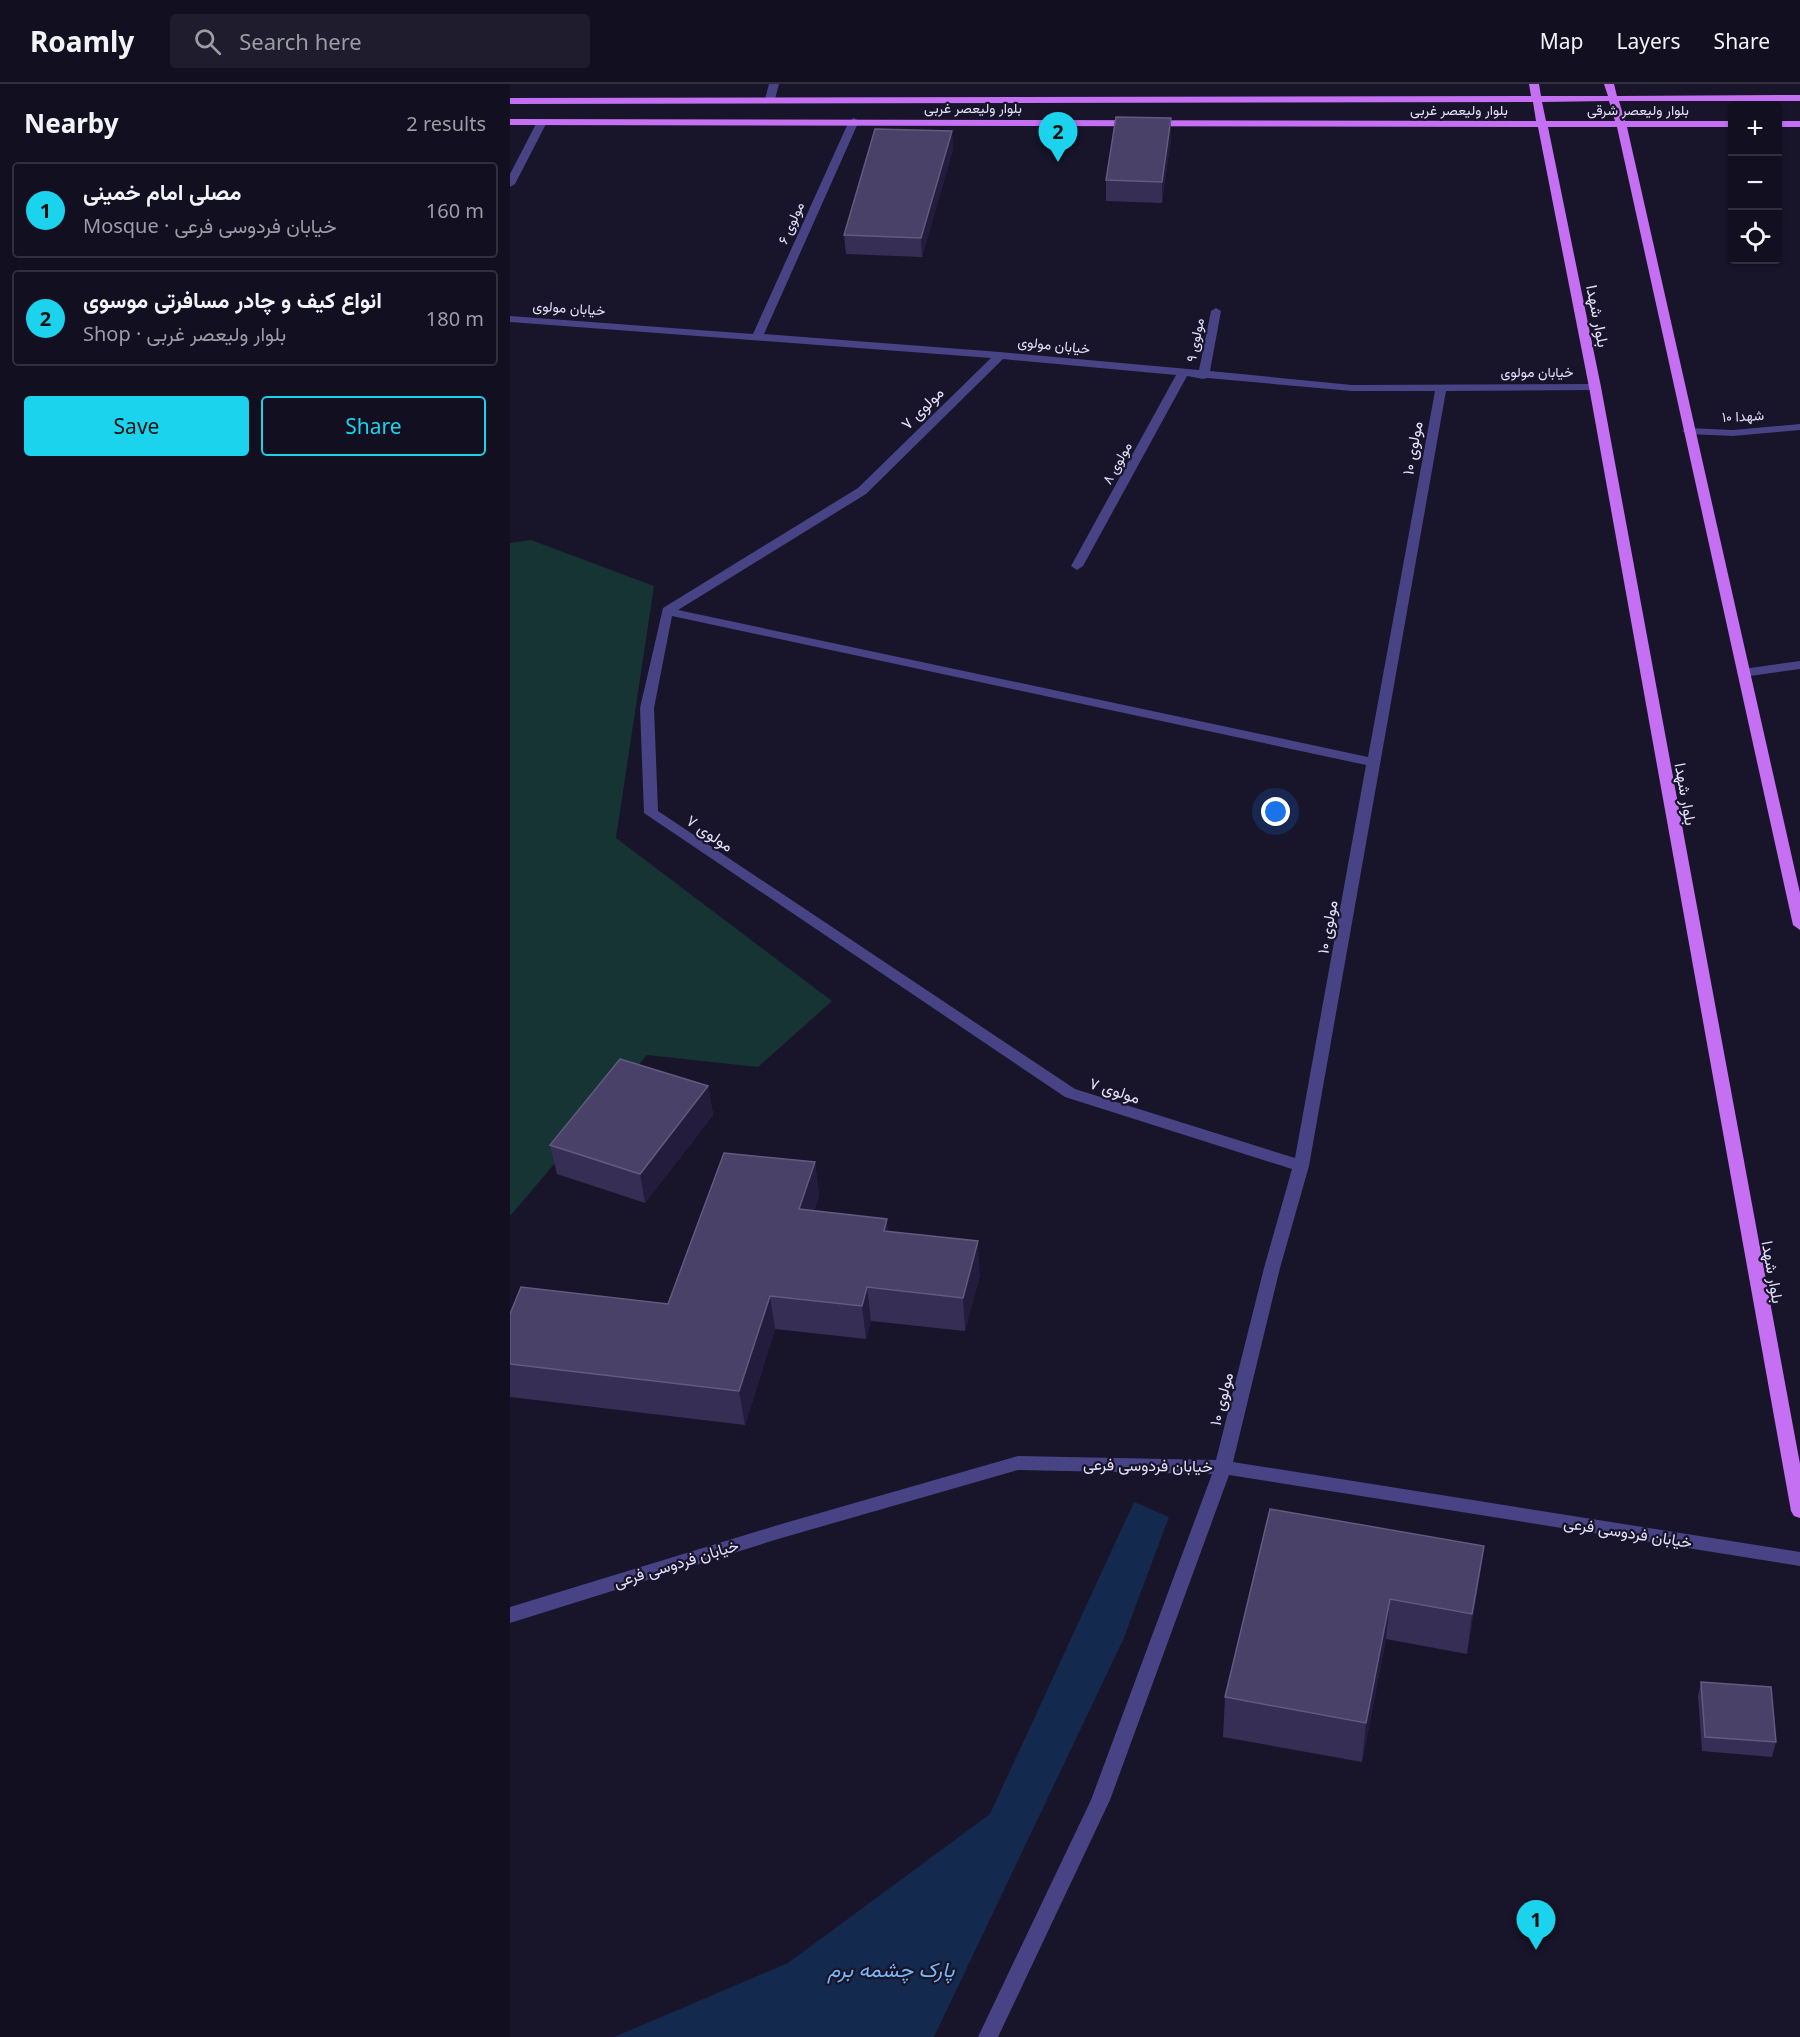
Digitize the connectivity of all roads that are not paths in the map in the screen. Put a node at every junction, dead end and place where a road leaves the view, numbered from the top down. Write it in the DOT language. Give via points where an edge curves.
graph roads {
  1 [pos="774,84"];
  2 [pos="1534,84"];
  3 [pos="1609,84"];
  4 [pos="1800,98"];
  5 [pos="770,99"];
  6 [pos="1536,99"];
  7 [pos="1612,99"];
  8 [pos="510,101"];
  9 [pos="854,121"];
  10 [pos="510,122"];
  11 [pos="542,122"];
  12 [pos="1543,123"];
  13 [pos="1621,124"];
  14 [pos="1728,124"];
  15 [pos="1782,124"];
  16 [pos="1800,124"];
  17 [pos="510,184"];
  18 [pos="1216,310"];
  19 [pos="510,319"];
  20 [pos="757,337"];
  21 [pos="1000,355"];
  22 [pos="1182,374"];
  23 [pos="1203,376"];
  24 [pos="1595,387"];
  25 [pos="1441,388"];
  26 [pos="1800,427"];
  27 [pos="1688,431"];
  28 [pos="1077,566"];
  29 [pos="667,611"];
  30 [pos="1800,664"];
  31 [pos="1743,674"];
  32 [pos="1376,763"];
  33 [pos="1800,925"];
  34 [pos="1301,1166"];
  35 [pos="1222,1467"];
  36 [pos="1800,1511"];
  37 [pos="1800,1559"];
  38 [pos="510,1615"];
  39 [pos="988,2037"];
  1 -- 5 [label="street"];
  2 -- 6 [label="main road, بلوار شهدا"];
  3 -- 7 [label="main road"];
  4 -- 7 [label="main road, بلوار ولیعصر شرقی"];
  5 -- 6 [label="main road, بلوار ولیعصر غربی"];
  5 -- 8 [label="main road, بلوار ولیعصر غربی"];
  6 -- 7 [label="main road, بلوار ولیعصر شرقی"];
  6 -- 12 [label="main road, بلوار شهدا"];
  7 -- 13 [label="main road"];
  9 -- 11 [label="main road, بلوار ولیعصر غربی"];
  9 -- 12 [label="main road, بلوار ولیعصر غربی"];
  9 -- 20 [label="street, مولوی ۶"];
  10 -- 11 [label="main road, بلوار ولیعصر غربی"];
  11 -- 17 [label="street"];
  12 -- 13 [label="main road, بلوار ولیعصر شرقی"];
  12 -- 24 [label="main road, بلوار شهدا"];
  13 -- 14 [label="main road, بلوار ولیعصر شرقی"];
  13 -- 27 [label="main road"];
  15 -- 16 [label="main road"];
  18 -- 23 [label="street, مولوی ۹"];
  19 -- 20 [label="street, خیابان مولوی"];
  20 -- 21 [label="street, خیابان مولوی"];
  21 -- 22 [label="street, خیابان مولوی"];
  21 -- 29 [label="street, مولوی ۷" via="862,491"];
  22 -- 23 [label="street, خیابان مولوی"];
  22 -- 28 [label="street, مولوی ۸"];
  23 -- 25 [label="street, خیابان مولوی" via="1352,388"];
  24 -- 25 [label="street, خیابان مولوی"];
  24 -- 36 [label="main road, بلوار شهدا"];
  25 -- 32 [label="street, مولوی ۱۰"];
  26 -- 27 [label="street, شهدا ۱۰" via="1733,433"];
  27 -- 31 [label="main road"];
  29 -- 32 [label="street"];
  29 -- 34 [label="street, مولوی ۷" via="647,708 651,813 1070,1093"];
  30 -- 31 [label="street"];
  31 -- 33 [label="main road"];
  32 -- 34 [label="street, مولوی ۱۰"];
  34 -- 35 [label="street, مولوی ۱۰"];
  35 -- 37 [label="street, خیابان فردوسی فرعی"];
  35 -- 38 [label="street, خیابان فردوسی فرعی" via="1018,1463"];
  35 -- 39 [label="street, مولوی ۱۰" via="1100,1800"];
}
